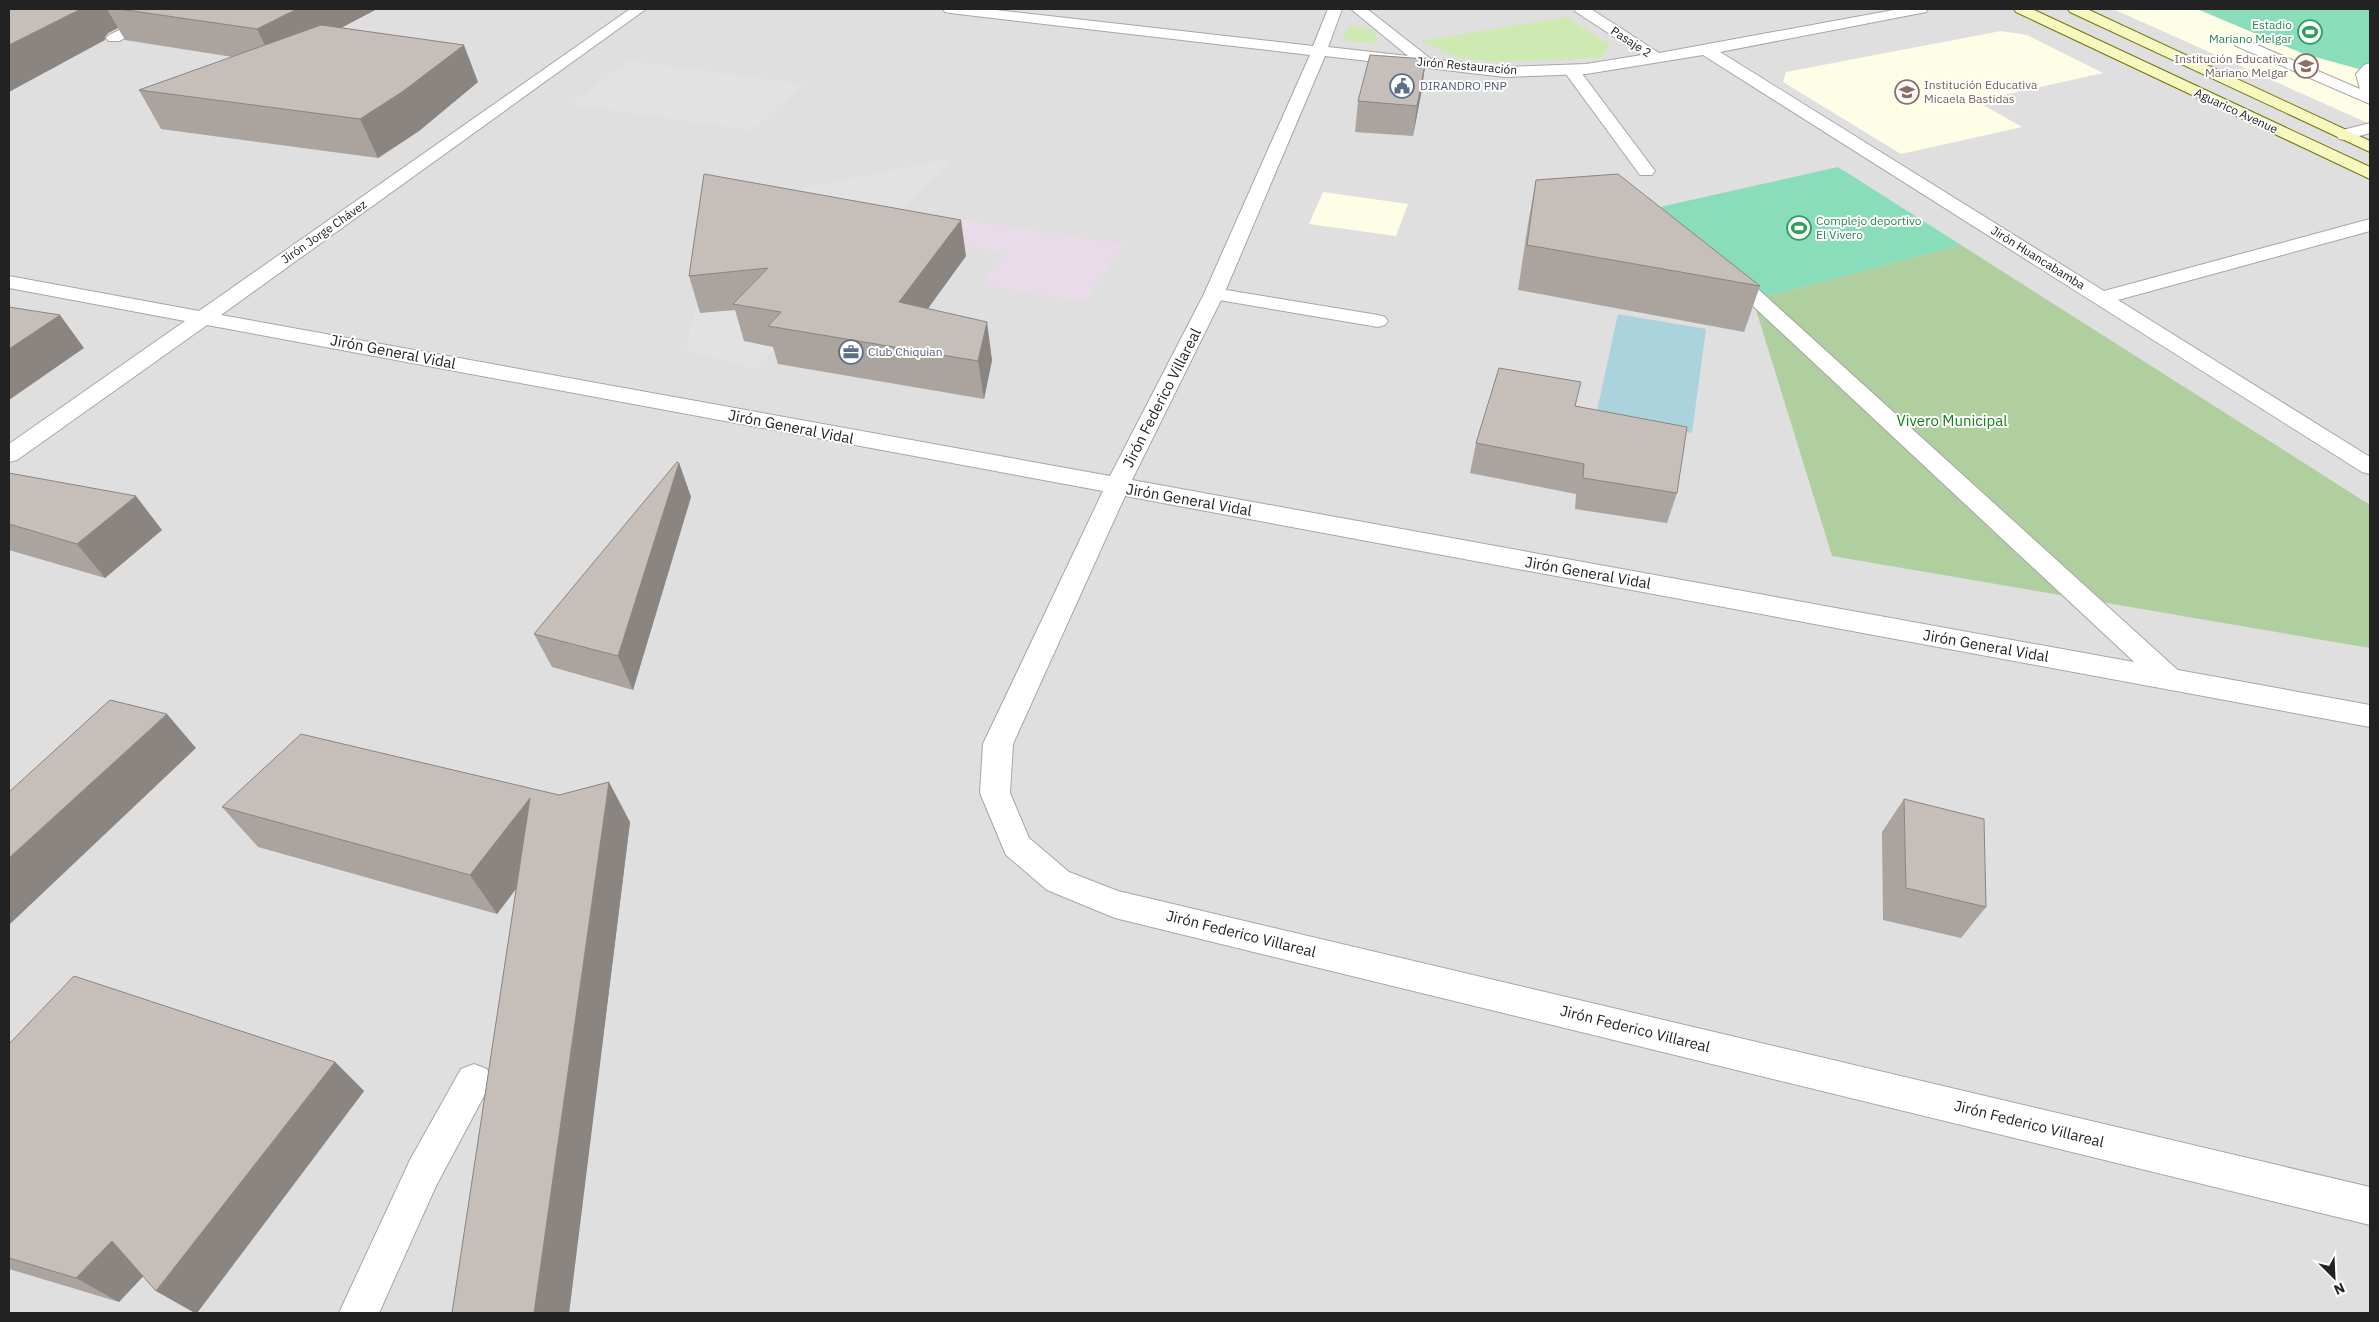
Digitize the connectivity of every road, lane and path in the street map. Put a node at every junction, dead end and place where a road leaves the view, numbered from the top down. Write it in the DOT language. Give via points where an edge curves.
graph roads {
  1 [pos="174,9"];
  2 [pos="639,9"];
  3 [pos="950,9"];
  4 [pos="1335,9"];
  5 [pos="1358,9"];
  6 [pos="1581,9"];
  7 [pos="1921,9"];
  8 [pos="2021,9"];
  9 [pos="2075,9"];
  10 [pos="114,38"];
  11 [pos="2241,43"];
  12 [pos="1706,50"];
  13 [pos="1319,52"];
  14 [pos="1657,58"];
  15 [pos="1426,64"];
  16 [pos="2370,68"];
  17 [pos="1571,70"];
  18 [pos="2370,94"];
  19 [pos="2370,99"];
  20 [pos="2370,128"];
  21 [pos="2345,135"];
  22 [pos="2370,147"];
  23 [pos="1646,171"];
  24 [pos="2370,174"];
  25 [pos="2370,226"];
  26 [pos="1721,265"];
  27 [pos="9,282"];
  28 [pos="1214,294"];
  29 [pos="2102,298"];
  30 [pos="203,317"];
  31 [pos="1378,321"];
  32 [pos="9,455"];
  33 [pos="2370,467"];
  34 [pos="1117,487"];
  35 [pos="2171,680"];
  36 [pos="2370,716"];
  37 [pos="474,1081"];
  38 [pos="2370,1206"];
  39 [pos="359,1313"];
  1 -- 10 [label="street"];
  2 -- 30 [label="street, Jirón Jorge Chávez"];
  3 -- 13 [label="street, Jirón Restauración"];
  4 -- 13 [label="street, Jirón Federico Villareal"];
  5 -- 15 [label="street"];
  6 -- 14 [label="street, Pasaje 2"];
  7 -- 12 [label="street, Jirón Restauración"];
  8 -- 24 [label="main road, Aguarico Avenue"];
  9 -- 21 [label="main road, Aguarico Avenue"];
  11 -- 19 [label="street"];
  12 -- 14 [label="street, Jirón Restauración"];
  12 -- 29 [label="street, Jirón Huancabamba"];
  13 -- 15 [label="street, Jirón Restauración"];
  13 -- 28 [label="street, Jirón Federico Villareal"];
  14 -- 17 [label="street, Jirón Restauración"];
  15 -- 17 [label="street, Jirón Restauración" via="1505,72"];
  16 -- 18 [label="street" via="2364,74"];
  17 -- 23 [label="street"];
  20 -- 21 [label="street"];
  21 -- 22 [label="main road, Aguarico Avenue"];
  25 -- 29 [label="street"];
  26 -- 35 [label="street"];
  27 -- 30 [label="street, Jirón General Vidal"];
  28 -- 31 [label="street"];
  28 -- 34 [label="street, Jirón Federico Villareal"];
  29 -- 33 [label="street, Jirón Huancabamba"];
  30 -- 32 [label="street, Jirón Jorge Chávez"];
  30 -- 34 [label="street, Jirón General Vidal"];
  34 -- 35 [label="street, Jirón General Vidal"];
  34 -- 38 [label="street, Jirón Federico Villareal" via="998,744 995,793 1017,846 1058,881 1115,904"];
  35 -- 36 [label="street, Jirón General Vidal"];
  37 -- 39 [label="street" via="423,1173"];
}
